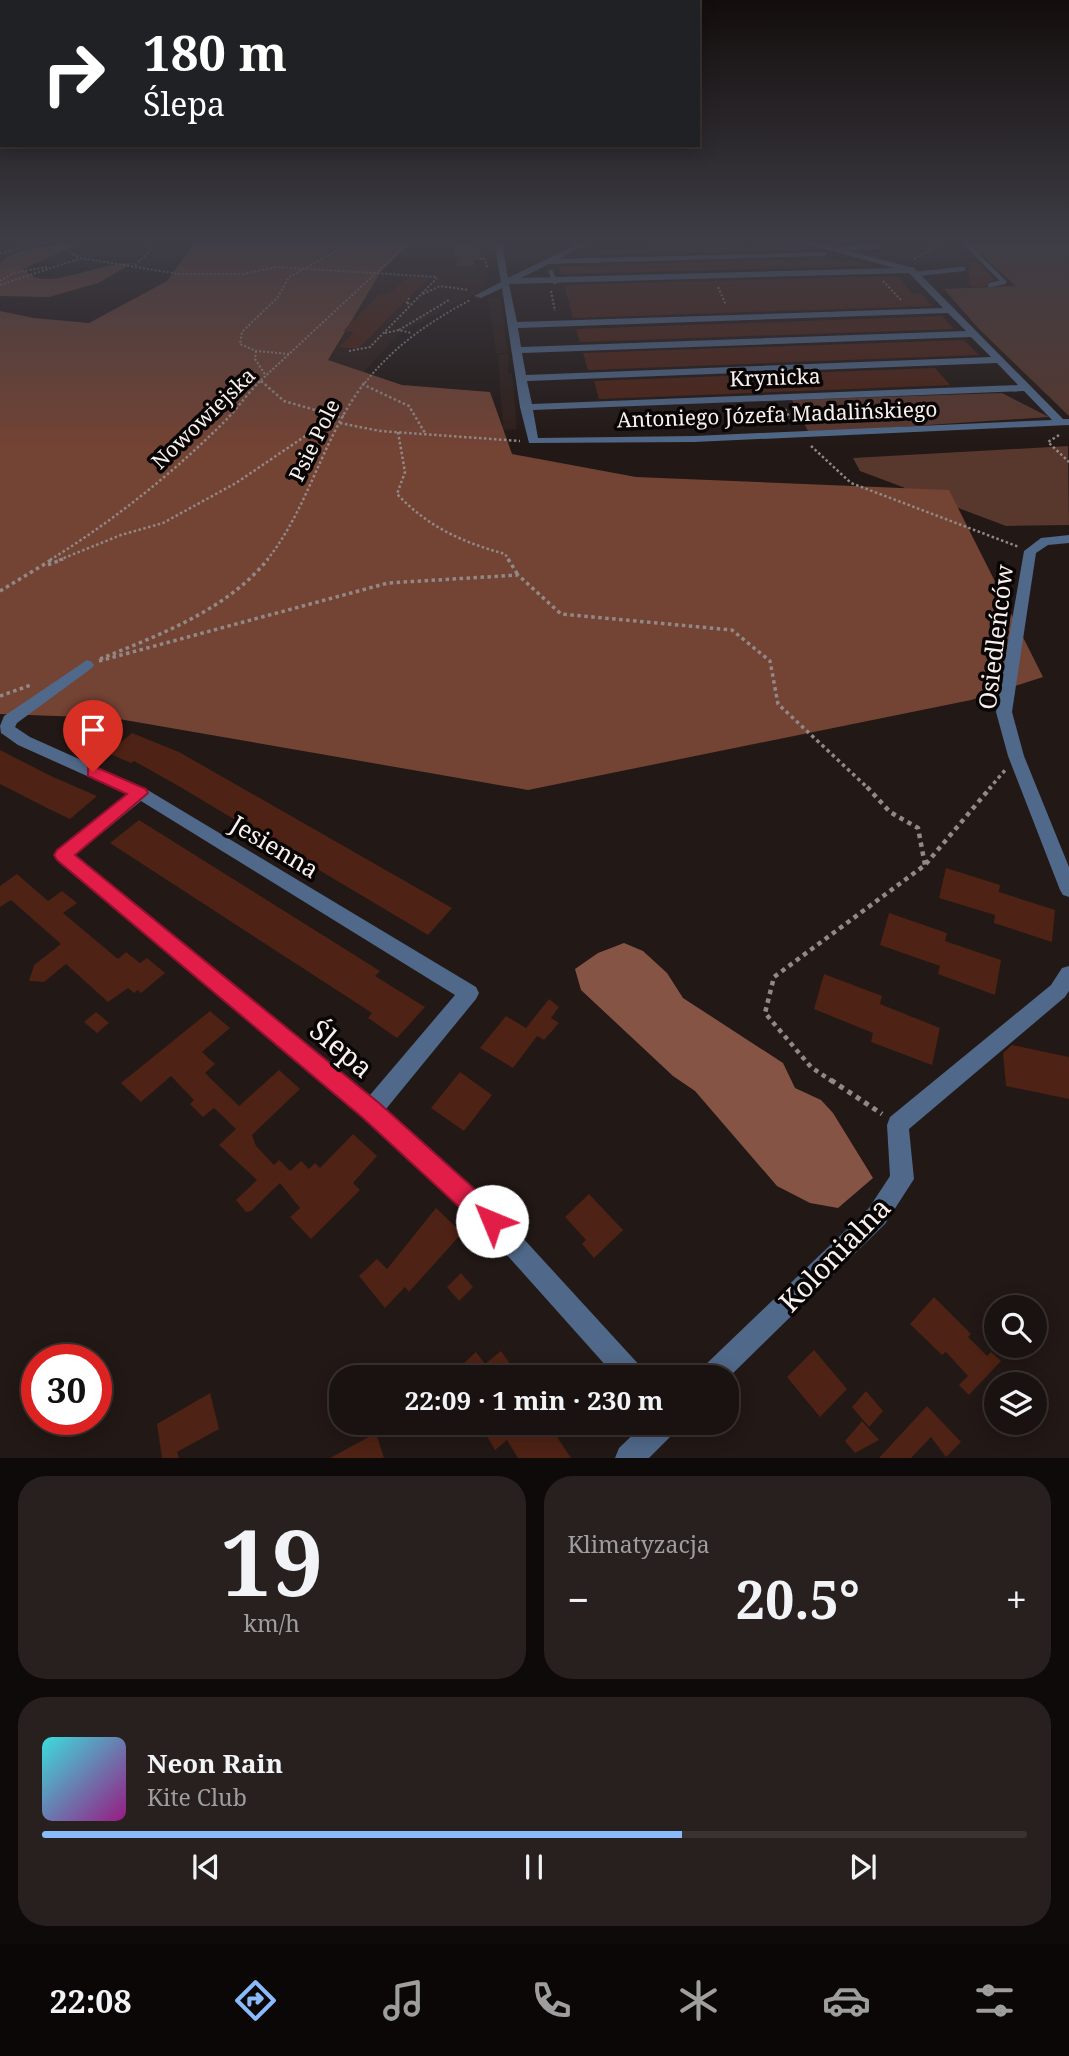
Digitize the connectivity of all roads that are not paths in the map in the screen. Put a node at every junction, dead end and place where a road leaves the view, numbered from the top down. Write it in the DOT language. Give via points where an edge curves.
graph roads {
  1 [pos="510,311"];
  2 [pos="920,311"];
  3 [pos="951,311"];
  4 [pos="512,325"];
  5 [pos="974,334"];
  6 [pos="518,350"];
  7 [pos="1000,360"];
  8 [pos="522,378"];
  9 [pos="1027,388"];
  10 [pos="525,407"];
  11 [pos="1064,421"];
  12 [pos="1069,539"];
  13 [pos="87,665"];
  14 [pos="140,793"];
  15 [pos="1068,889"];
  16 [pos="1069,974"];
  17 [pos="371,1110"];
  18 [pos="622,1365"];
  19 [pos="723,1365"];
  20 [pos="652,1435"];
  21 [pos="629,1458"];
  1 -- 4 [label="street"];
  2 -- 4 [label="street"];
  3 -- 5 [label="street"];
  4 -- 6 [label="street"];
  5 -- 6 [label="street"];
  5 -- 7 [label="street"];
  6 -- 8 [label="street"];
  7 -- 8 [label="street"];
  7 -- 9 [label="street"];
  8 -- 10 [label="street"];
  9 -- 10 [label="street, Krynicka"];
  9 -- 11 [label="street"];
  10 -- 11 [label="street, Antoniego Józefa Madalińskiego" via="533,441 694,439"];
  12 -- 15 [label="street, Osiedleńców" via="1045,541 1030,551 1004,712 1016,756"];
  13 -- 14 [label="street, Jesienna" via="10,720 7,729"];
  14 -- 17 [label="street, Ślepa" via="63,855"];
  14 -- 17 [label="street, Jesienna" via="469,993"];
  16 -- 19 [label="street, Kolonialna" via="1058,991 898,1125 902,1179 877,1216"];
  17 -- 18 [label="street, Ślepa" via="481,1209"];
  20 -- 21 [label="street"];
}
